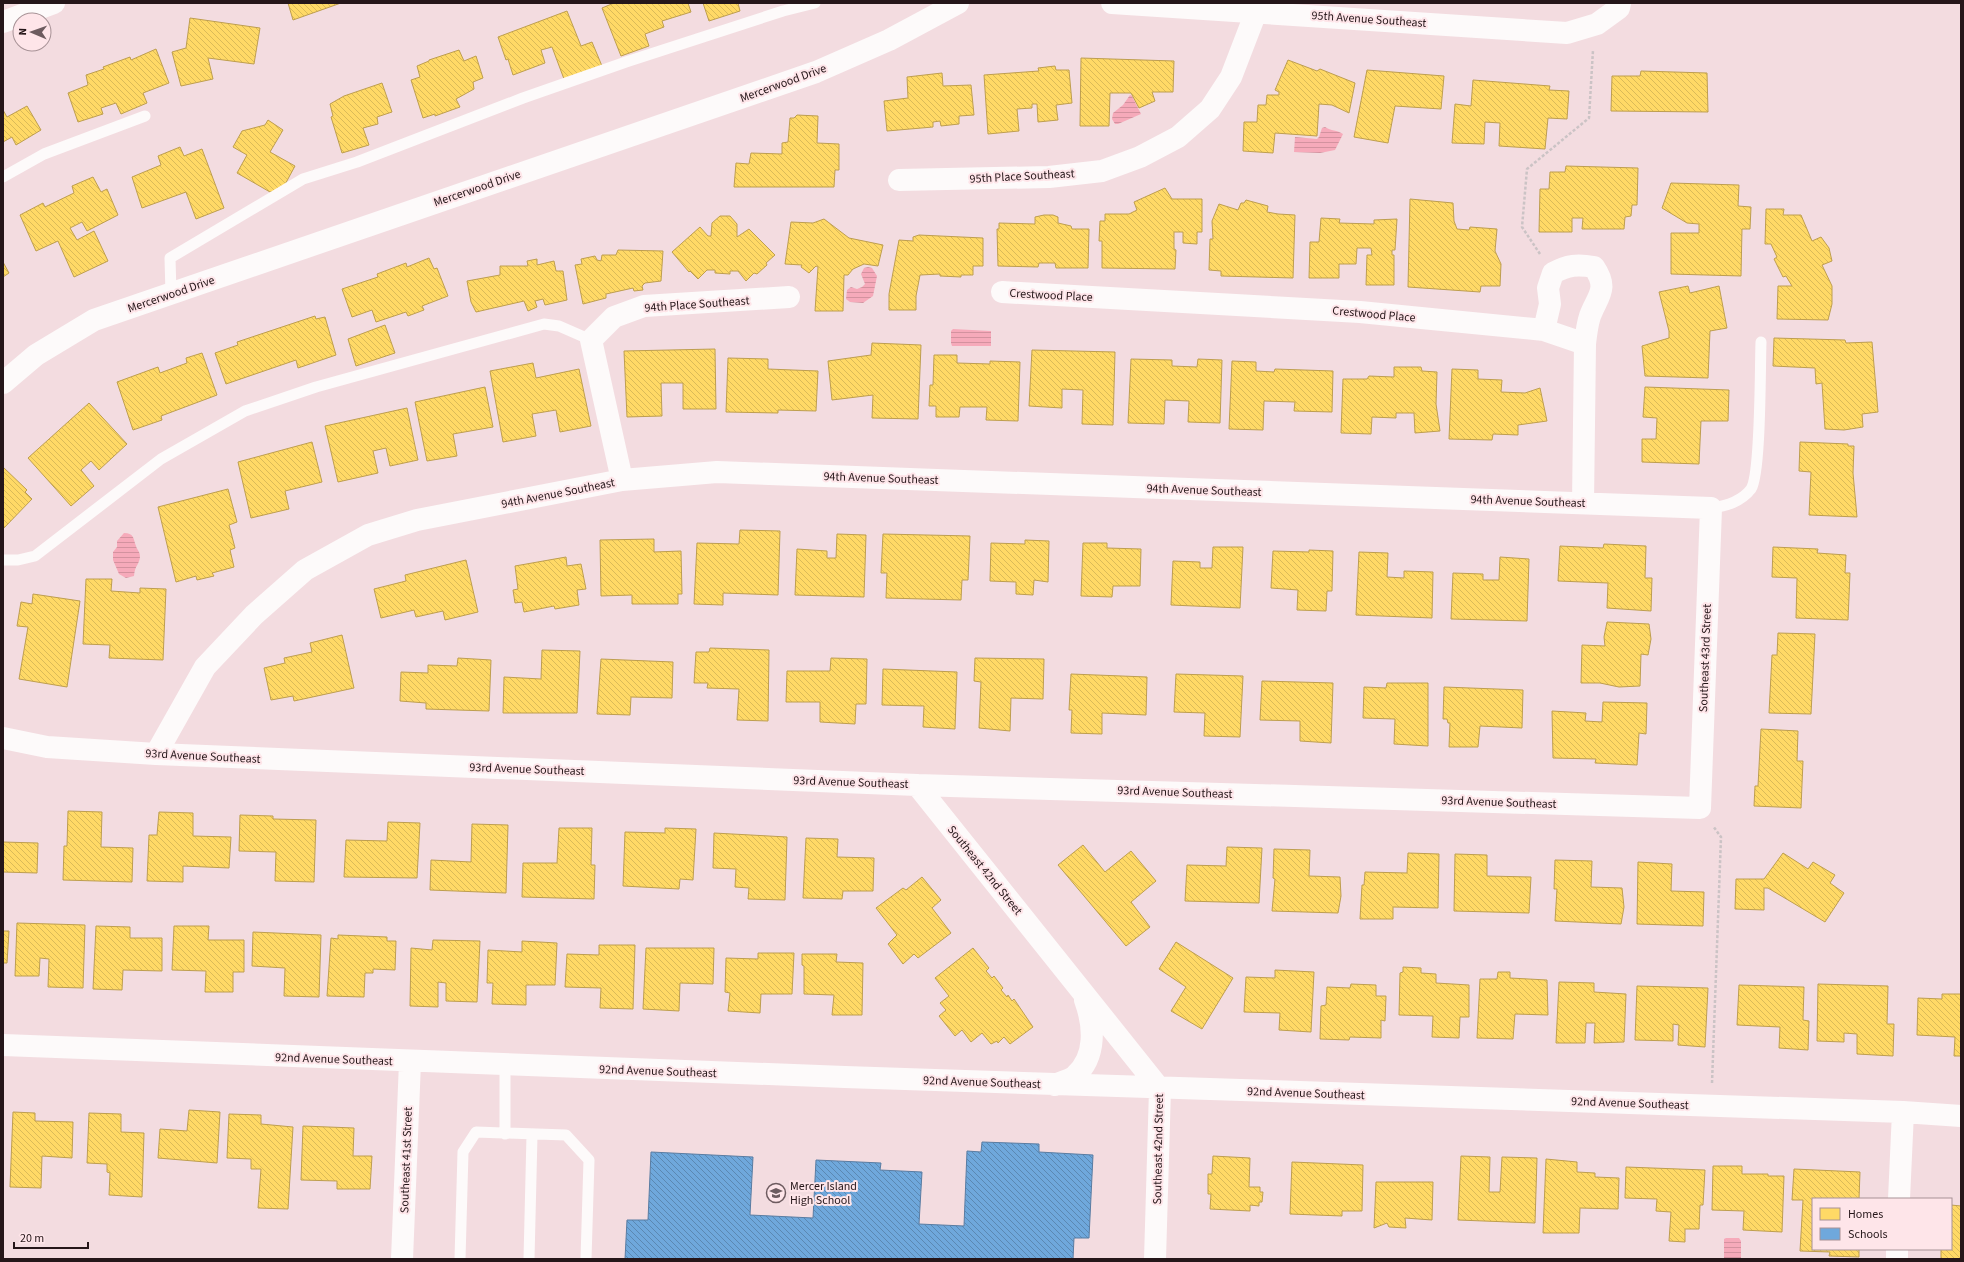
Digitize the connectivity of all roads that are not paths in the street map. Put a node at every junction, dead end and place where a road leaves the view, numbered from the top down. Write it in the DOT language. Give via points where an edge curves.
graph roads {
  1 [pos="54,3"];
  2 [pos="815,3"];
  3 [pos="1112,3"];
  4 [pos="945,6"];
  5 [pos="1619,6"];
  6 [pos="1256,12"];
  7 [pos="3,22"];
  8 [pos="145,116"];
  9 [pos="3,177"];
  10 [pos="899,180"];
  11 [pos="1002,292"];
  12 [pos="171,294"];
  13 [pos="790,297"];
  14 [pos="1544,330"];
  15 [pos="591,340"];
  16 [pos="1761,342"];
  17 [pos="1585,344"];
  18 [pos="3,383"];
  19 [pos="622,480"];
  20 [pos="1583,503"];
  21 [pos="1711,508"];
  22 [pos="3,560"];
  23 [pos="3,738"];
  24 [pos="156,754"];
  25 [pos="917,785"];
  26 [pos="1700,808"];
  27 [pos="1083,993"];
  28 [pos="3,1045"];
  29 [pos="410,1062"];
  30 [pos="505,1065"];
  31 [pos="1055,1085"];
  32 [pos="1160,1089"];
  33 [pos="1903,1112"];
  34 [pos="1961,1116"];
  35 [pos="505,1134"];
  36 [pos="532,1135"];
  37 [pos="1899,1198"];
  38 [pos="402,1259"];
  39 [pos="460,1259"];
  40 [pos="529,1259"];
  41 [pos="586,1259"];
  42 [pos="1154,1259"];
  1 -- 7 [label="street"];
  2 -- 12 [label="lane" via="626,62 523,98 357,162 303,179 170,258"];
  3 -- 6 [label="street, 95th Avenue Southeast"];
  4 -- 12 [label="street, Mercerwood Drive" via="889,40 816,72"];
  5 -- 6 [label="street, 95th Avenue Southeast" via="1597,24 1567,33"];
  6 -- 10 [label="street, 95th Place Southeast" via="1232,77 1210,109 1178,137 1140,157 1102,170 1048,177"];
  8 -- 9 [label="lane" via="44,154"];
  11 -- 14 [label="street, Crestwood Place" via="1360,312"];
  12 -- 18 [label="street, Mercerwood Drive" via="94,320 36,355"];
  13 -- 15 [label="street, 94th Place Southeast" via="644,306 614,317"];
  14 -- 17 [label="street, Crestwood Place"];
  14 -- 17 [label="street" via="1550,304 1548,288 1553,273 1565,266 1578,264 1594,267 1601,278 1601,293 1589,318"];
  15 -- 19 [label="street"];
  15 -- 22 [label="lane" via="559,326 544,324 316,387 245,411 162,459 35,556"];
  16 -- 21 [label="lane" via="1757,466 1752,487 1744,497 1729,505"];
  17 -- 20 [label="street"];
  19 -- 20 [label="street, 94th Avenue Southeast" via="717,472"];
  19 -- 24 [label="street, 94th Avenue Southeast" via="417,520 368,535 305,570 254,615 205,667"];
  20 -- 21 [label="street, 94th Avenue Southeast"];
  21 -- 26 [label="street, Southeast 43rd Street"];
  23 -- 24 [label="street, 93rd Avenue Southeast" via="47,747"];
  24 -- 25 [label="street, 93rd Avenue Southeast"];
  25 -- 26 [label="street, 93rd Avenue Southeast"];
  25 -- 27 [label="street, Southeast 42nd Street"];
  27 -- 31 [label="street, Southeast 42nd Street" via="1089,1011 1092,1046 1086,1063 1074,1076"];
  27 -- 32 [label="street, Southeast 42nd Street"];
  28 -- 29 [label="street, 92nd Avenue Southeast"];
  29 -- 30 [label="street, 92nd Avenue Southeast"];
  29 -- 38 [label="street, Southeast 41st Street"];
  30 -- 31 [label="street, 92nd Avenue Southeast"];
  30 -- 35 [label="lane"];
  31 -- 32 [label="street, 92nd Avenue Southeast"];
  32 -- 33 [label="street, 92nd Avenue Southeast"];
  32 -- 42 [label="street, Southeast 42nd Street"];
  33 -- 34 [label="street, 92nd Avenue Southeast"];
  33 -- 37 [label="street"];
  35 -- 36 [label="lane"];
  35 -- 39 [label="lane" via="476,1132 463,1152"];
  36 -- 40 [label="lane"];
  36 -- 41 [label="lane" via="566,1135 589,1160"];
}
